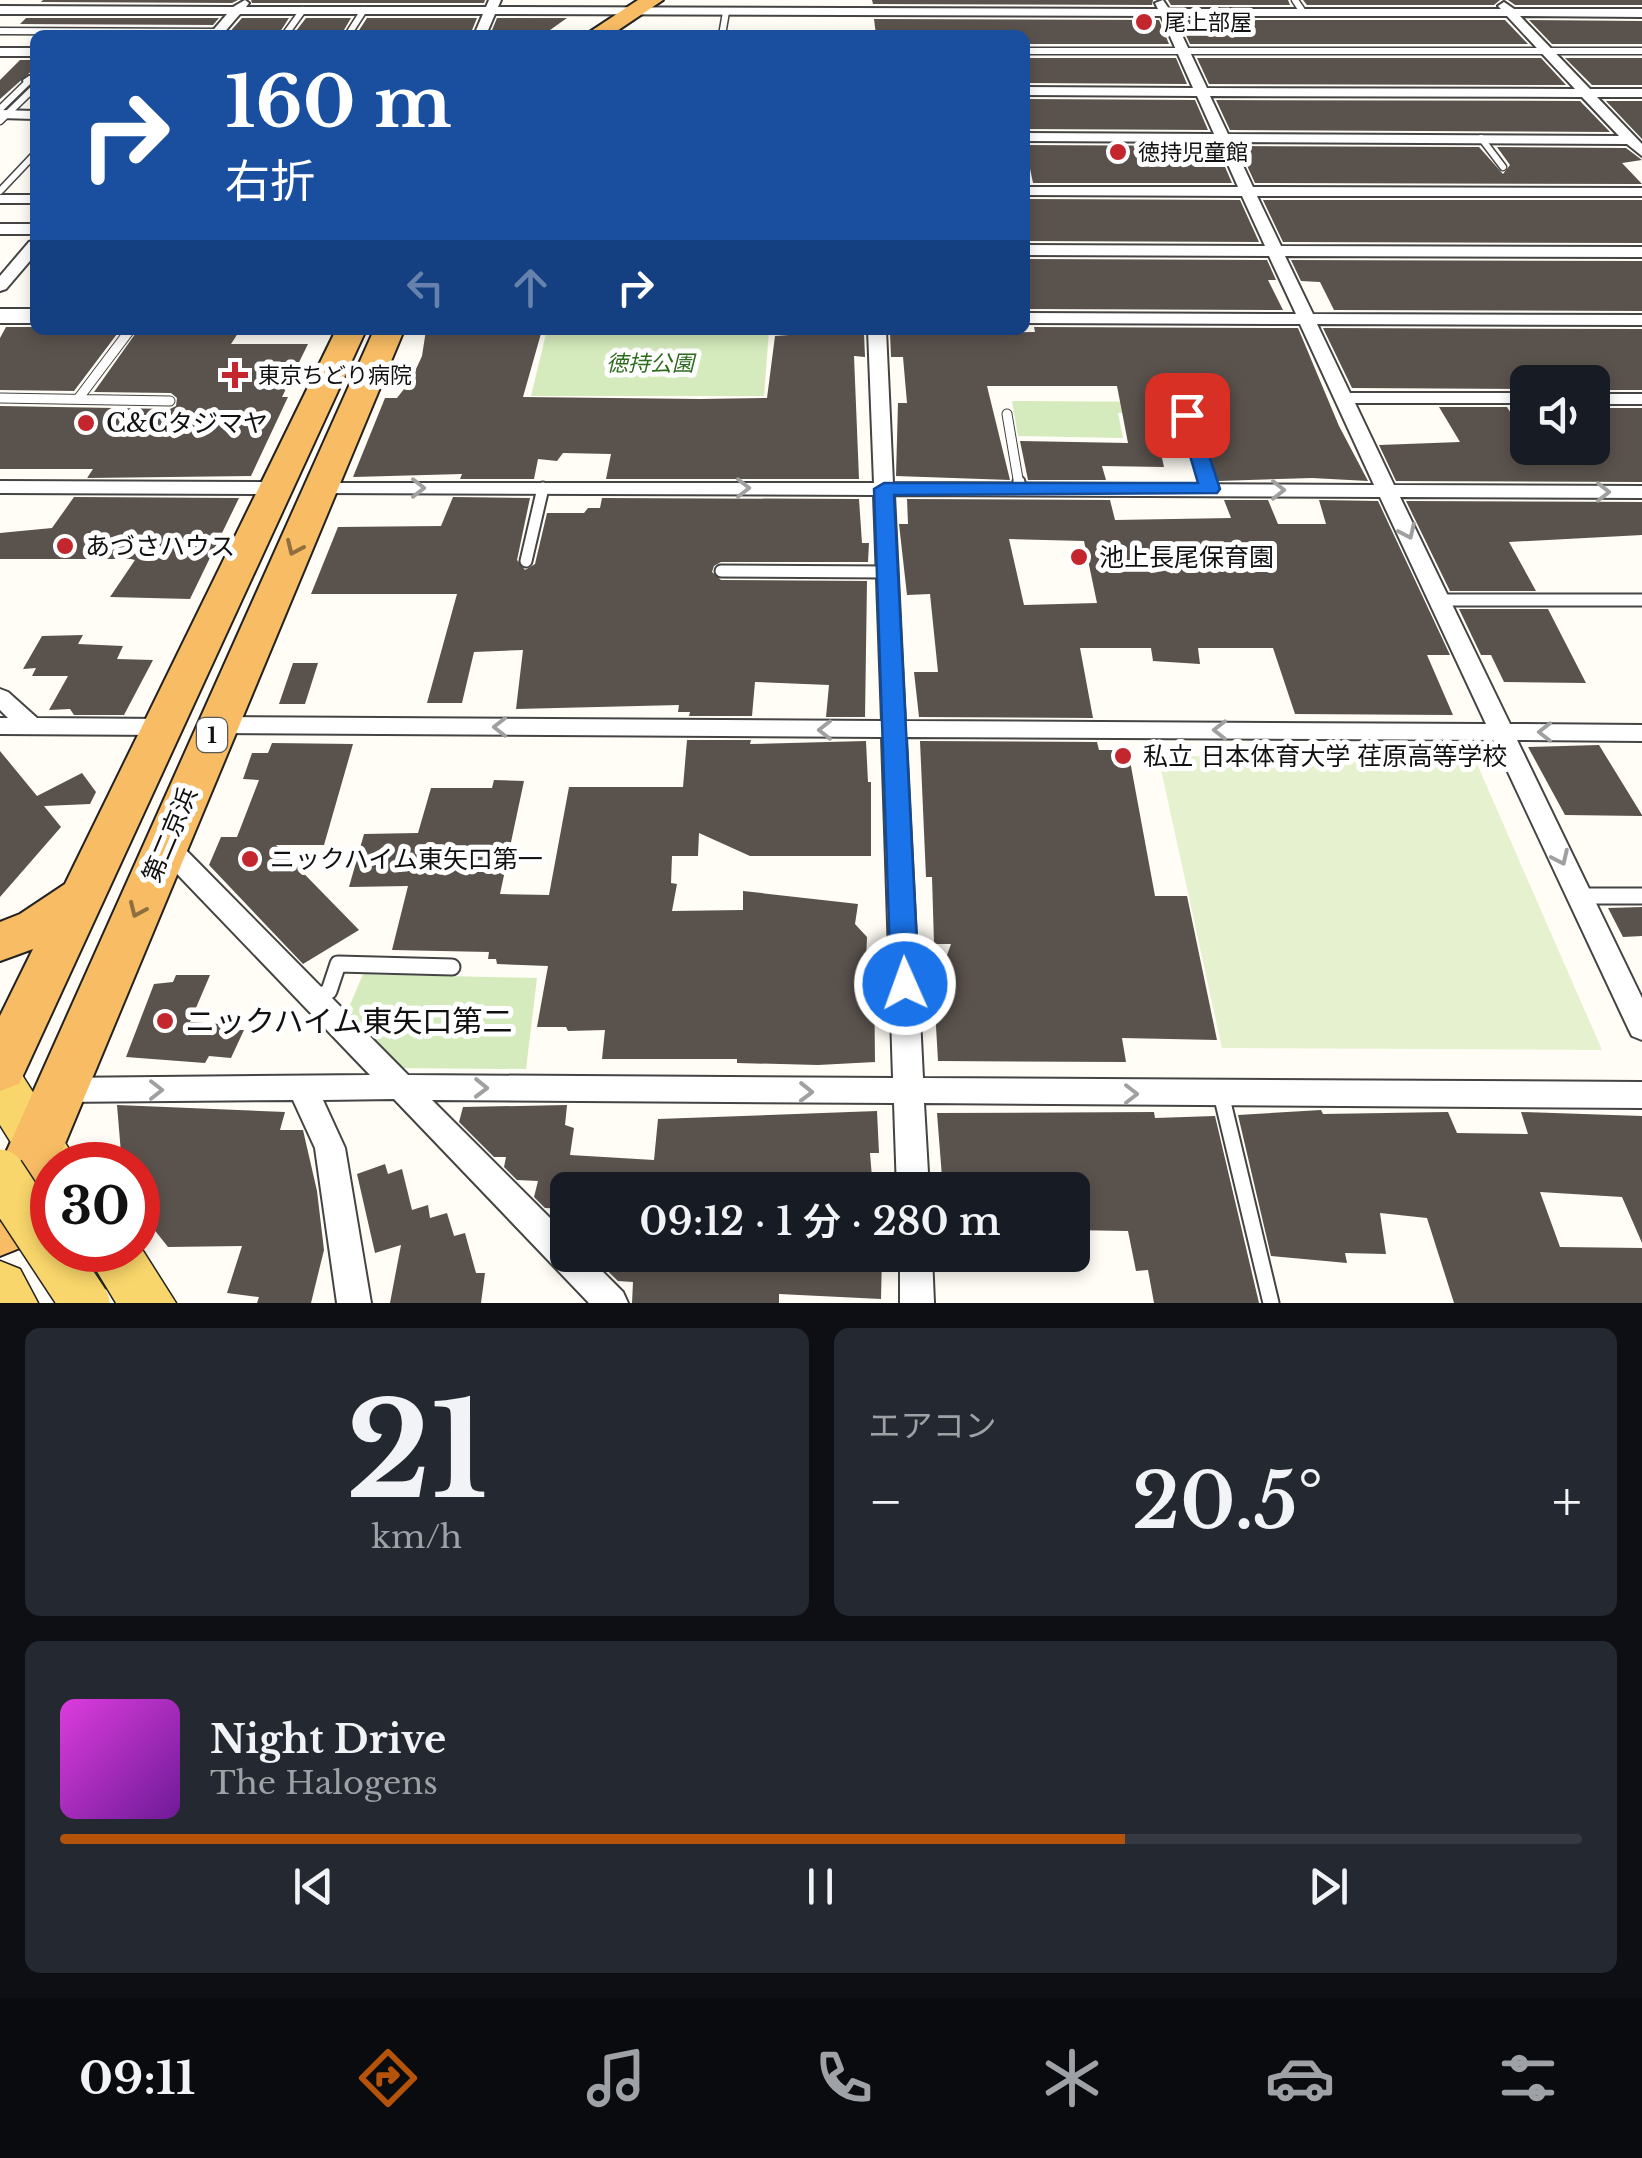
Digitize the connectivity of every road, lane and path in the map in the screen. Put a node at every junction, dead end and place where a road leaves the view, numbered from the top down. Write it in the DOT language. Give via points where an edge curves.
graph roads {
  1 [pos="653,0"];
  2 [pos="1295,0"];
  3 [pos="1498,0"];
  4 [pos="241,5"];
  5 [pos="493,6"];
  6 [pos="1163,6"];
  7 [pos="619,8"];
  8 [pos="0,10"];
  9 [pos="304,10"];
  10 [pos="364,10"];
  11 [pos="726,12"];
  12 [pos="863,12"];
  13 [pos="1303,12"];
  14 [pos="1511,13"];
  15 [pos="1642,13"];
  16 [pos="220,30"];
  17 [pos="289,30"];
  18 [pos="351,30"];
  19 [pos="482,30"];
  20 [pos="576,30"];
  21 [pos="600,30"];
  22 [pos="723,30"];
  23 [pos="0,31"];
  24 [pos="30,31"];
  25 [pos="1030,50"];
  26 [pos="1546,50"];
  27 [pos="1182,51"];
  28 [pos="1642,51"];
  29 [pos="0,52"];
  30 [pos="30,52"];
  31 [pos="30,85"];
  32 [pos="1030,91"];
  33 [pos="1202,92"];
  34 [pos="1585,93"];
  35 [pos="1642,93"];
  36 [pos="30,114"];
  37 [pos="2,115"];
  38 [pos="1030,138"];
  39 [pos="1222,138"];
  40 [pos="1481,138"];
  41 [pos="1629,140"];
  42 [pos="1642,152"];
  43 [pos="30,159"];
  44 [pos="1503,166"];
  45 [pos="1030,190"];
  46 [pos="0,191"];
  47 [pos="1250,191"];
  48 [pos="1642,192"];
  49 [pos="0,199"];
  50 [pos="30,199"];
  51 [pos="0,228"];
  52 [pos="30,228"];
  53 [pos="1030,250"];
  54 [pos="1274,250"];
  55 [pos="30,251"];
  56 [pos="1642,252"];
  57 [pos="0,286"];
  58 [pos="0,316"];
  59 [pos="30,316"];
  60 [pos="1030,318"];
  61 [pos="1307,319"];
  62 [pos="1642,320"];
  63 [pos="126,335"];
  64 [pos="349,335"];
  65 [pos="386,335"];
  66 [pos="877,335"];
  67 [pos="0,398"];
  68 [pos="1343,398"];
  69 [pos="1510,398"];
  70 [pos="1610,398"];
  71 [pos="78,399"];
  72 [pos="1642,399"];
  73 [pos="170,400"];
  74 [pos="1007,414"];
  75 [pos="1187,415"];
  76 [pos="0,486"];
  77 [pos="320,487"];
  78 [pos="276,488"];
  79 [pos="544,488"];
  80 [pos="884,489"];
  81 [pos="1020,489"];
  82 [pos="1210,489"];
  83 [pos="1390,492"];
  84 [pos="1642,492"];
  85 [pos="526,560"];
  86 [pos="721,570"];
  87 [pos="887,572"];
  88 [pos="1440,600"];
  89 [pos="1642,600"];
  90 [pos="0,698"];
  91 [pos="216,725"];
  92 [pos="0,726"];
  93 [pos="31,726"];
  94 [pos="164,727"];
  95 [pos="894,730"];
  96 [pos="1502,732"];
  97 [pos="1642,732"];
  98 [pos="166,846"];
  99 [pos="84,892"];
  100 [pos="1578,896"];
  101 [pos="1642,896"];
  102 [pos="0,942"];
  103 [pos="452,967"];
  104 [pos="315,999"];
  105 [pos="1642,1028"];
  106 [pos="0,1069"];
  107 [pos="0,1082"];
  108 [pos="400,1087"];
  109 [pos="58,1090"];
  110 [pos="303,1090"];
  111 [pos="910,1093"];
  112 [pos="1221,1094"];
  113 [pos="1642,1095"];
  114 [pos="37,1142"];
  115 [pos="30,1160"];
  116 [pos="912,1172"];
  117 [pos="0,1230"];
  118 [pos="72,1272"];
  119 [pos="126,1272"];
  120 [pos="917,1272"];
  121 [pos="0,1286"];
  122 [pos="10,1303"];
  123 [pos="84,1303"];
  124 [pos="148,1303"];
  125 [pos="354,1303"];
  126 [pos="611,1303"];
  127 [pos="918,1303"];
  128 [pos="1271,1303"];
  1 -- 7 [label="highway"];
  2 -- 13 [label="lane"];
  3 -- 14 [label="street"];
  4 -- 8 [label="street"];
  4 -- 9 [label="street"];
  4 -- 16 [label="street"];
  5 -- 7 [label="street"];
  5 -- 10 [label="street"];
  5 -- 19 [label="street"];
  6 -- 12 [label="street"];
  6 -- 13 [label="street"];
  6 -- 27 [label="street"];
  7 -- 11 [label="street"];
  7 -- 20 [label="highway"];
  7 -- 21 [label="highway"];
  9 -- 10 [label="street"];
  9 -- 17 [label="lane"];
  10 -- 18 [label="lane"];
  11 -- 12 [label="street"];
  11 -- 22 [label="lane"];
  13 -- 14 [label="street"];
  14 -- 15 [label="street"];
  14 -- 26 [label="street"];
  23 -- 24 [label="lane"];
  25 -- 27 [label="lane"];
  26 -- 27 [label="lane"];
  26 -- 28 [label="lane"];
  26 -- 34 [label="street"];
  27 -- 33 [label="street"];
  29 -- 30 [label="street"];
  31 -- 37 [label="lane"];
  32 -- 33 [label="street"];
  33 -- 34 [label="street"];
  33 -- 39 [label="street"];
  34 -- 35 [label="street"];
  34 -- 41 [label="street"];
  36 -- 37 [label="street"];
  38 -- 39 [label="street"];
  39 -- 40 [label="street"];
  39 -- 47 [label="street"];
  40 -- 41 [label="street"];
  40 -- 44 [label="lane"];
  41 -- 42 [label="street"];
  43 -- 46 [label="lane"];
  45 -- 47 [label="street"];
  47 -- 48 [label="street"];
  47 -- 54 [label="street"];
  49 -- 50 [label="street"];
  51 -- 52 [label="street"];
  53 -- 54 [label="street"];
  54 -- 56 [label="street"];
  54 -- 61 [label="street"];
  55 -- 57 [label="street"];
  58 -- 59 [label="street"];
  60 -- 61 [label="street"];
  61 -- 62 [label="street"];
  61 -- 68 [label="street"];
  63 -- 71 [label="lane"];
  64 -- 78 [label="highway, 第二京浜 / 1"];
  65 -- 77 [label="highway, 第二京浜 / 1"];
  66 -- 80 [label="street"];
  67 -- 71 [label="lane"];
  68 -- 69 [label="street"];
  68 -- 83 [label="street"];
  70 -- 72 [label="street"];
  71 -- 73 [label="lane"];
  74 -- 81 [label="lane"];
  75 -- 82 [label="lane"];
  76 -- 78 [label="street"];
  77 -- 79 [label="street, one-way"];
  77 -- 91 [label="highway, 第二京浜 / 1, one-way"];
  78 -- 94 [label="highway, 第二京浜 / 1"];
  79 -- 80 [label="street, one-way"];
  79 -- 85 [label="lane"];
  80 -- 81 [label="street"];
  80 -- 87 [label="street"];
  81 -- 82 [label="street"];
  82 -- 83 [label="street, one-way"];
  83 -- 84 [label="street, one-way"];
  83 -- 88 [label="street, one-way"];
  86 -- 87 [label="lane"];
  87 -- 95 [label="street"];
  88 -- 89 [label="lane"];
  88 -- 96 [label="street"];
  90 -- 93 [label="street"];
  95 -- 91 [label="street, one-way"];
  91 -- 98 [label="highway, 第二京浜 / 1"];
  92 -- 93 [label="street"];
  93 -- 94 [label="street"];
  94 -- 99 [label="highway, 第二京浜 / 1"];
  96 -- 95 [label="street, one-way"];
  95 -- 111 [label="street"];
  97 -- 96 [label="street, one-way"];
  96 -- 100 [label="street, one-way"];
  98 -- 104 [label="street"];
  98 -- 109 [label="highway, 第二京浜 / 1, one-way"];
  99 -- 102 [label="highway" via="37,927"];
  99 -- 106 [label="highway, 第二京浜 / 1"];
  100 -- 101 [label="lane"];
  100 -- 105 [label="street"];
  103 -- 104 [label="lane" via="338,964 329,991"];
  104 -- 108 [label="street"];
  107 -- 115 [label="main road"];
  108 -- 110 [label="street"];
  108 -- 111 [label="street, one-way"];
  108 -- 126 [label="street"];
  109 -- 110 [label="street, one-way"];
  109 -- 114 [label="highway, 第二京浜 / 1"];
  110 -- 125 [label="street" via="330,1148"];
  111 -- 112 [label="street, one-way"];
  111 -- 116 [label="street"];
  112 -- 113 [label="street"];
  112 -- 128 [label="lane"];
  115 -- 117 [label="highway, 第二京浜 / 1"];
  118 -- 123 [label="main road, bridge"];
  119 -- 124 [label="main road"];
  120 -- 127 [label="street"];
  121 -- 122 [label="main road"];
}
